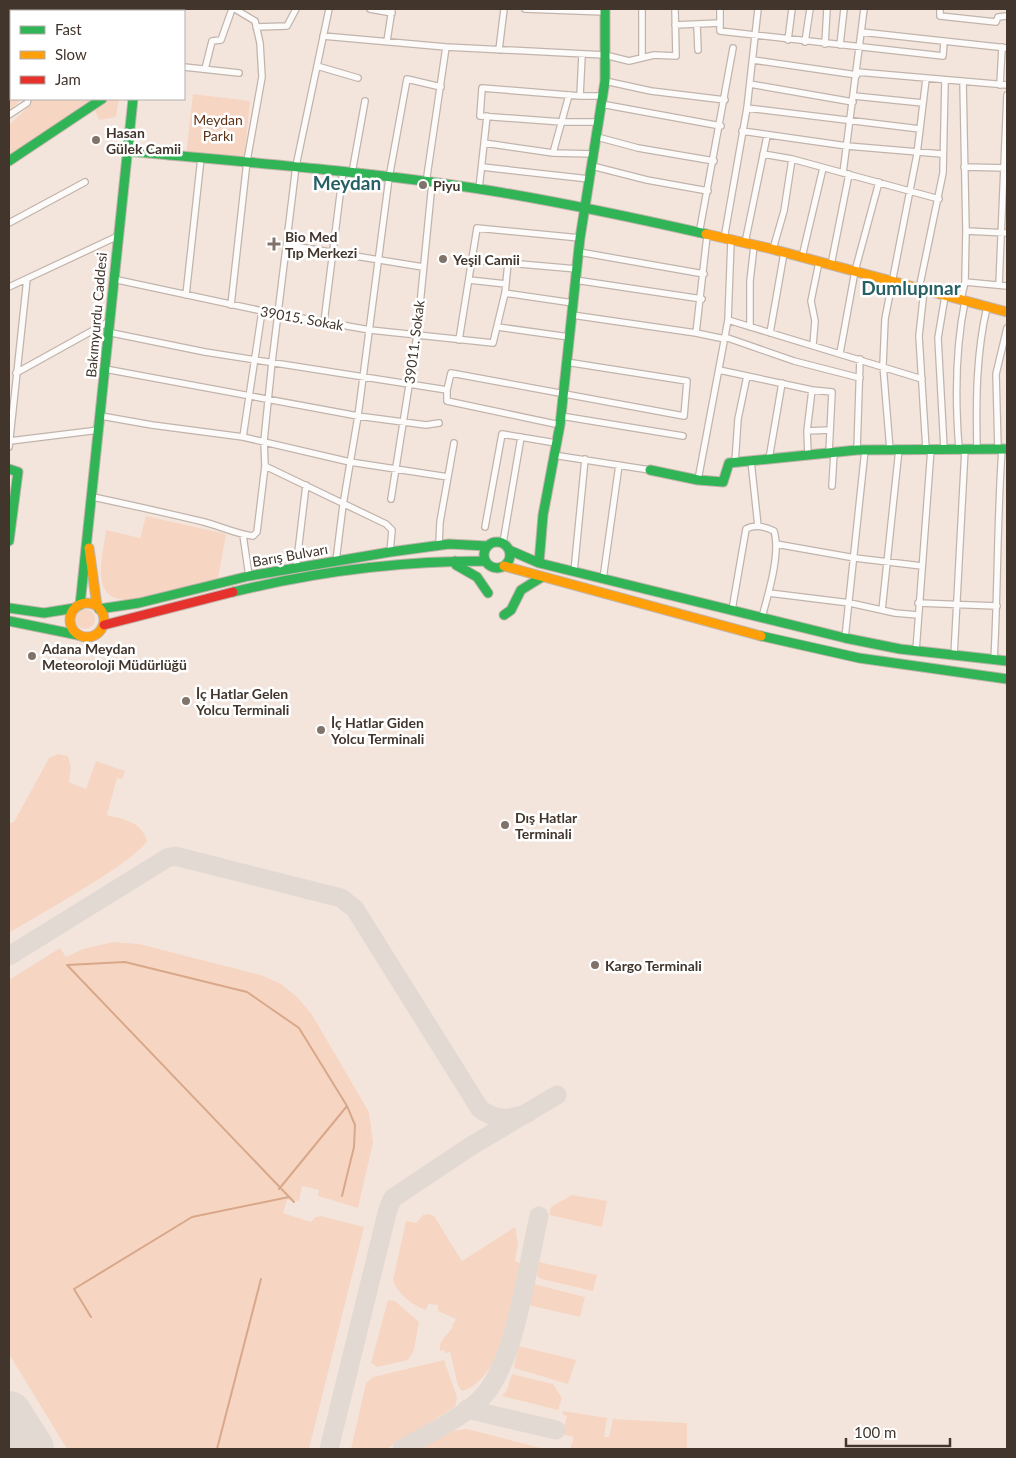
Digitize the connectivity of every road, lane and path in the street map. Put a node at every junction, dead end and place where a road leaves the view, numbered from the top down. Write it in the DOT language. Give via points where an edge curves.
graph roads {
  1 [pos="234,9"];
  2 [pos="296,9"];
  3 [pos="329,9"];
  4 [pos="370,9"];
  5 [pos="504,9"];
  6 [pos="525,9"];
  7 [pos="642,9"];
  8 [pos="675,9"];
  9 [pos="720,9"];
  10 [pos="758,9"];
  11 [pos="792,9"];
  12 [pos="810,9"];
  13 [pos="827,9"];
  14 [pos="844,9"];
  15 [pos="864,9"];
  16 [pos="940,9"];
  17 [pos="998,9"];
  18 [pos="605,10"];
  19 [pos="392,11"];
  20 [pos="1007,16"];
  21 [pos="998,17"];
  22 [pos="720,23"];
  23 [pos="675,25"];
  24 [pos="697,25"];
  25 [pos="256,27"];
  26 [pos="861,32"];
  27 [pos="323,36"];
  28 [pos="757,37"];
  29 [pos="788,40"];
  30 [pos="944,40"];
  31 [pos="387,41"];
  32 [pos="805,42"];
  33 [pos="824,44"];
  34 [pos="840,45"];
  35 [pos="446,47"];
  36 [pos="860,47"];
  37 [pos="733,48"];
  38 [pos="1005,48"];
  39 [pos="499,50"];
  40 [pos="698,50"];
  41 [pos="582,55"];
  42 [pos="605,55"];
  43 [pos="642,58"];
  44 [pos="753,60"];
  45 [pos="317,66"];
  46 [pos="185,67"];
  47 [pos="205,69"];
  48 [pos="239,73"];
  49 [pos="857,73"];
  50 [pos="358,78"];
  51 [pos="926,80"];
  52 [pos="945,80"];
  53 [pos="605,81"];
  54 [pos="963,81"];
  55 [pos="750,84"];
  56 [pos="1000,85"];
  57 [pos="1007,85"];
  58 [pos="441,87"];
  59 [pos="569,95"];
  60 [pos="1007,95"];
  61 [pos="580,96"];
  62 [pos="853,99"];
  63 [pos="28,100"];
  64 [pos="101,100"];
  65 [pos="133,100"];
  66 [pos="602,100"];
  67 [pos="725,100"];
  68 [pos="365,101"];
  69 [pos="923,103"];
  70 [pos="747,108"];
  71 [pos="9,115"];
  72 [pos="487,116"];
  73 [pos="562,122"];
  74 [pos="599,122"];
  75 [pos="850,122"];
  76 [pos="721,126"];
  77 [pos="920,129"];
  78 [pos="742,131"];
  79 [pos="597,136"];
  80 [pos="767,136"];
  81 [pos="484,143"];
  82 [pos="847,146"];
  83 [pos="126,151"];
  84 [pos="553,153"];
  85 [pos="594,154"];
  86 [pos="763,154"];
  87 [pos="917,154"];
  88 [pos="942,154"];
  89 [pos="202,158"];
  90 [pos="792,159"];
  91 [pos="247,161"];
  92 [pos="714,161"];
  93 [pos="9,162"];
  94 [pos="296,166"];
  95 [pos="592,166"];
  96 [pos="482,167"];
  97 [pos="964,167"];
  98 [pos="822,168"];
  99 [pos="1005,168"];
  100 [pos="347,172"];
  101 [pos="846,174"];
  102 [pos="389,178"];
  103 [pos="590,179"];
  104 [pos="85,182"];
  105 [pos="879,182"];
  106 [pos="429,183"];
  107 [pos="479,189"];
  108 [pos="708,191"];
  109 [pos="910,192"];
  110 [pos="939,198"];
  111 [pos="585,207"];
  112 [pos="9,223"];
  113 [pos="966,231"];
  114 [pos="999,232"];
  115 [pos="1007,233"];
  116 [pos="703,235"];
  117 [pos="118,236"];
  118 [pos="580,238"];
  119 [pos="728,240"];
  120 [pos="287,245"];
  121 [pos="750,245"];
  122 [pos="773,249"];
  123 [pos="333,252"];
  124 [pos="578,252"];
  125 [pos="784,252"];
  126 [pos="802,257"];
  127 [pos="379,259"];
  128 [pos="473,260"];
  129 [pos="508,262"];
  130 [pos="819,262"];
  131 [pos="831,265"];
  132 [pos="423,267"];
  133 [pos="577,269"];
  134 [pos="855,271"];
  135 [pos="704,274"];
  136 [pos="27,279"];
  137 [pos="113,279"];
  138 [pos="469,280"];
  139 [pos="575,280"];
  140 [pos="891,281"];
  141 [pos="965,282"];
  142 [pos="506,284"];
  143 [pos="999,285"];
  144 [pos="1007,286"];
  145 [pos="9,287"];
  146 [pos="921,289"];
  147 [pos="505,293"];
  148 [pos="186,295"];
  149 [pos="945,296"];
  150 [pos="702,299"];
  151 [pos="963,301"];
  152 [pos="573,303"];
  153 [pos="231,305"];
  154 [pos="987,307"];
  155 [pos="262,312"];
  156 [pos="1007,312"];
  157 [pos="279,314"];
  158 [pos="572,315"];
  159 [pos="728,320"];
  160 [pos="108,322"];
  161 [pos="324,322"];
  162 [pos="498,327"];
  163 [pos="750,327"];
  164 [pos="1007,328"];
  165 [pos="370,330"];
  166 [pos="107,332"];
  167 [pos="696,332"];
  168 [pos="770,333"];
  169 [pos="417,335"];
  170 [pos="569,337"];
  171 [pos="725,338"];
  172 [pos="459,340"];
  173 [pos="814,345"];
  174 [pos="840,353"];
  175 [pos="256,358"];
  176 [pos="860,359"];
  177 [pos="272,362"];
  178 [pos="566,362"];
  179 [pos="883,365"];
  180 [pos="105,368"];
  181 [pos="719,370"];
  182 [pos="16,373"];
  183 [pos="747,376"];
  184 [pos="363,378"];
  185 [pos="860,378"];
  186 [pos="922,379"];
  187 [pos="782,383"];
  188 [pos="409,386"];
  189 [pos="447,390"];
  190 [pos="812,390"];
  191 [pos="563,394"];
  192 [pos="249,396"];
  193 [pos="268,400"];
  194 [pos="101,416"];
  195 [pos="358,416"];
  196 [pos="560,420"];
  197 [pos="403,422"];
  198 [pos="440,423"];
  199 [pos="99,430"];
  200 [pos="830,430"];
  201 [pos="807,431"];
  202 [pos="684,436"];
  203 [pos="243,437"];
  204 [pos="521,437"];
  205 [pos="264,442"];
  206 [pos="556,442"];
  207 [pos="454,443"];
  208 [pos="9,444"];
  209 [pos="944,448"];
  210 [pos="928,449"];
  211 [pos="962,449"];
  212 [pos="977,449"];
  213 [pos="1002,449"];
  214 [pos="861,450"];
  215 [pos="894,450"];
  216 [pos="832,453"];
  217 [pos="553,455"];
  218 [pos="808,455"];
  219 [pos="586,459"];
  220 [pos="769,459"];
  221 [pos="751,461"];
  222 [pos="350,462"];
  223 [pos="735,463"];
  224 [pos="619,465"];
  225 [pos="265,466"];
  226 [pos="396,469"];
  227 [pos="650,470"];
  228 [pos="13,471"];
  229 [pos="448,477"];
  230 [pos="698,480"];
  231 [pos="306,485"];
  232 [pos="832,486"];
  233 [pos="93,497"];
  234 [pos="391,499"];
  235 [pos="343,505"];
  236 [pos="758,526"];
  237 [pos="485,527"];
  238 [pos="88,533"];
  239 [pos="9,535"];
  240 [pos="243,535"];
  241 [pos="776,544"];
  242 [pos="439,545"];
  243 [pos="487,546"];
  244 [pos="506,547"];
  245 [pos="390,552"];
  246 [pos="855,558"];
  247 [pos="336,561"];
  248 [pos="455,561"];
  249 [pos="485,561"];
  250 [pos="539,563"];
  251 [pos="888,563"];
  252 [pos="504,566"];
  253 [pos="922,566"];
  254 [pos="296,569"];
  255 [pos="574,572"];
  256 [pos="249,576"];
  257 [pos="542,577"];
  258 [pos="604,578"];
  259 [pos="488,593"];
  260 [pos="768,593"];
  261 [pos="850,603"];
  262 [pos="918,603"];
  263 [pos="957,606"];
  264 [pos="997,606"];
  265 [pos="78,607"];
  266 [pos="98,607"];
  267 [pos="9,608"];
  268 [pos="732,610"];
  269 [pos="882,610"];
  270 [pos="918,614"];
  271 [pos="504,615"];
  272 [pos="762,617"];
  273 [pos="9,621"];
  274 [pos="104,625"];
  275 [pos="78,635"];
  276 [pos="845,638"];
  277 [pos="916,651"];
  278 [pos="954,656"];
  279 [pos="994,660"];
  280 [pos="1007,661"];
  281 [pos="1007,679"];
  1 -- 25 [label="street" via="255,21"];
  1 -- 47 [label="street" via="221,40 212,41"];
  2 -- 25 [label="street" via="287,26"];
  3 -- 27 [label="street"];
  4 -- 19 [label="street"];
  5 -- 39 [label="street"];
  6 -- 18 [label="street"];
  7 -- 43 [label="street"];
  8 -- 23 [label="street"];
  9 -- 22 [label="street"];
  10 -- 28 [label="street"];
  11 -- 29 [label="street"];
  12 -- 32 [label="street"];
  13 -- 33 [label="street"];
  14 -- 34 [label="street"];
  15 -- 26 [label="street"];
  16 -- 21 [label="street" via="940,16 996,22"];
  17 -- 21 [label="street"];
  18 -- 42 [label="main road"];
  19 -- 31 [label="street"];
  20 -- 21 [label="street"];
  22 -- 24 [label="street"];
  22 -- 28 [label="street" via="720,32"];
  23 -- 24 [label="street"];
  23 -- 43 [label="street" via="676,56"];
  24 -- 40 [label="street"];
  25 -- 91 [label="street" via="262,76"];
  26 -- 30 [label="street"];
  26 -- 36 [label="street"];
  27 -- 31 [label="street"];
  27 -- 45 [label="street"];
  28 -- 29 [label="street"];
  28 -- 44 [label="street"];
  29 -- 32 [label="street"];
  30 -- 36 [label="street" via="943,56"];
  30 -- 38 [label="street"];
  31 -- 35 [label="street"];
  32 -- 33 [label="street"];
  33 -- 34 [label="street"];
  34 -- 36 [label="street"];
  35 -- 39 [label="street"];
  35 -- 58 [label="street, 39011. Sokak"];
  36 -- 49 [label="street"];
  37 -- 67 [label="street"];
  38 -- 56 [label="street"];
  39 -- 41 [label="street"];
  41 -- 42 [label="street"];
  41 -- 61 [label="street"];
  42 -- 43 [label="street" via="629,61"];
  42 -- 53 [label="main road"];
  44 -- 49 [label="street"];
  44 -- 55 [label="street"];
  45 -- 50 [label="street"];
  45 -- 94 [label="street"];
  46 -- 47 [label="street"];
  47 -- 48 [label="street"];
  49 -- 51 [label="street"];
  49 -- 62 [label="street"];
  51 -- 52 [label="street"];
  51 -- 69 [label="street"];
  52 -- 54 [label="street"];
  52 -- 88 [label="street"];
  53 -- 66 [label="main road"];
  53 -- 67 [label="street" via="651,91"];
  54 -- 56 [label="street"];
  54 -- 97 [label="street"];
  55 -- 62 [label="street"];
  55 -- 70 [label="street"];
  56 -- 57 [label="street"];
  58 -- 102 [label="street" via="407,79"];
  58 -- 106 [label="street, 39011. Sokak"];
  59 -- 61 [label="street"];
  59 -- 72 [label="street" via="482,88 480,116"];
  59 -- 73 [label="street"];
  60 -- 99 [label="street"];
  61 -- 66 [label="street"];
  62 -- 69 [label="street"];
  62 -- 75 [label="street"];
  63 -- 71 [label="street"];
  64 -- 93 [label="main road"];
  65 -- 83 [label="main road, Bakımyurdu Caddesi"];
  66 -- 74 [label="main road"];
  66 -- 76 [label="street"];
  67 -- 76 [label="street"];
  68 -- 100 [label="street"];
  69 -- 77 [label="street"];
  70 -- 75 [label="street"];
  70 -- 78 [label="street"];
  72 -- 73 [label="street"];
  72 -- 81 [label="street"];
  73 -- 74 [label="street"];
  73 -- 84 [label="street"];
  74 -- 79 [label="main road"];
  75 -- 77 [label="street"];
  75 -- 82 [label="street"];
  76 -- 92 [label="street"];
  77 -- 87 [label="street"];
  78 -- 80 [label="street"];
  78 -- 119 [label="street"];
  79 -- 85 [label="main road"];
  79 -- 92 [label="street" via="638,148"];
  80 -- 82 [label="street"];
  80 -- 86 [label="street"];
  81 -- 84 [label="street"];
  81 -- 96 [label="street"];
  82 -- 87 [label="street"];
  82 -- 101 [label="street"];
  83 -- 89 [label="main road"];
  83 -- 117 [label="main road, Bakımyurdu Caddesi"];
  84 -- 85 [label="street"];
  85 -- 95 [label="main road"];
  86 -- 90 [label="street"];
  86 -- 121 [label="street"];
  87 -- 88 [label="street"];
  87 -- 109 [label="street"];
  88 -- 110 [label="street"];
  89 -- 91 [label="main road"];
  89 -- 148 [label="street"];
  90 -- 98 [label="street"];
  90 -- 122 [label="street" via="784,211"];
  91 -- 94 [label="main road"];
  91 -- 153 [label="street"];
  92 -- 108 [label="street"];
  94 -- 100 [label="main road"];
  94 -- 120 [label="street"];
  95 -- 103 [label="main road"];
  95 -- 108 [label="street"];
  96 -- 103 [label="street"];
  96 -- 107 [label="street"];
  97 -- 99 [label="street"];
  97 -- 113 [label="street"];
  98 -- 101 [label="street"];
  98 -- 126 [label="street"];
  99 -- 114 [label="street"];
  100 -- 102 [label="main road"];
  100 -- 123 [label="street"];
  101 -- 105 [label="street"];
  101 -- 131 [label="street"];
  102 -- 106 [label="main road"];
  102 -- 127 [label="street"];
  103 -- 111 [label="main road"];
  104 -- 112 [label="street"];
  105 -- 109 [label="street"];
  105 -- 134 [label="street"];
  106 -- 107 [label="main road"];
  106 -- 132 [label="street, 39011. Sokak"];
  107 -- 111 [label="main road"];
  108 -- 116 [label="street"];
  109 -- 110 [label="street"];
  109 -- 140 [label="street"];
  110 -- 146 [label="street"];
  111 -- 116 [label="main road"];
  111 -- 118 [label="main road"];
  113 -- 114 [label="street"];
  113 -- 141 [label="street"];
  114 -- 115 [label="street"];
  114 -- 143 [label="street"];
  116 -- 119 [label="main road"];
  116 -- 135 [label="street"];
  117 -- 136 [label="street"];
  117 -- 137 [label="main road, Bakımyurdu Caddesi"];
  118 -- 124 [label="main road"];
  118 -- 128 [label="street" via="477,228"];
  119 -- 121 [label="main road"];
  119 -- 159 [label="street"];
  120 -- 123 [label="street"];
  120 -- 157 [label="street"];
  121 -- 122 [label="main road"];
  121 -- 163 [label="street"];
  122 -- 125 [label="main road"];
  123 -- 127 [label="street"];
  123 -- 161 [label="street"];
  124 -- 133 [label="main road"];
  124 -- 135 [label="street"];
  125 -- 126 [label="main road"];
  125 -- 168 [label="street"];
  126 -- 130 [label="main road"];
  127 -- 132 [label="street"];
  127 -- 165 [label="street"];
  128 -- 129 [label="street"];
  128 -- 138 [label="street"];
  129 -- 133 [label="street"];
  129 -- 142 [label="street"];
  130 -- 131 [label="main road"];
  130 -- 173 [label="street" via="811,301 815,322"];
  131 -- 134 [label="main road"];
  132 -- 169 [label="street, 39011. Sokak"];
  133 -- 139 [label="main road"];
  134 -- 140 [label="main road"];
  134 -- 174 [label="street"];
  135 -- 150 [label="street"];
  136 -- 145 [label="street"];
  136 -- 182 [label="street"];
  137 -- 148 [label="street, 39015. Sokak"];
  137 -- 160 [label="main road, Bakımyurdu Caddesi"];
  138 -- 142 [label="street"];
  138 -- 172 [label="street"];
  139 -- 150 [label="street"];
  139 -- 152 [label="main road"];
  140 -- 146 [label="main road"];
  140 -- 179 [label="street" via="884,319"];
  141 -- 143 [label="street"];
  141 -- 151 [label="street"];
  142 -- 147 [label="street"];
  143 -- 144 [label="street"];
  146 -- 149 [label="main road"];
  146 -- 186 [label="street" via="919,336"];
  147 -- 152 [label="street"];
  147 -- 162 [label="street"];
  148 -- 153 [label="street, 39015. Sokak"];
  149 -- 151 [label="main road"];
  149 -- 209 [label="street" via="938,338"];
  150 -- 167 [label="street"];
  151 -- 154 [label="main road"];
  151 -- 211 [label="street" via="956,406"];
  152 -- 158 [label="main road"];
  153 -- 155 [label="street, 39015. Sokak"];
  154 -- 156 [label="main road"];
  154 -- 212 [label="street" via="977,378"];
  155 -- 157 [label="street, 39015. Sokak"];
  155 -- 175 [label="street"];
  157 -- 161 [label="street, 39015. Sokak"];
  157 -- 177 [label="street"];
  158 -- 167 [label="street"];
  158 -- 170 [label="main road"];
  159 -- 163 [label="street"];
  159 -- 171 [label="street"];
  160 -- 166 [label="main road, Bakımyurdu Caddesi"];
  160 -- 182 [label="street"];
  161 -- 165 [label="street, 39015. Sokak"];
  162 -- 170 [label="street"];
  162 -- 172 [label="street, 39015. Sokak" via="493,343"];
  163 -- 168 [label="street"];
  164 -- 213 [label="street" via="996,374"];
  165 -- 169 [label="street, 39015. Sokak"];
  165 -- 184 [label="street"];
  166 -- 175 [label="street" via="205,352"];
  166 -- 180 [label="main road, Bakımyurdu Caddesi"];
  167 -- 171 [label="street"];
  168 -- 173 [label="street"];
  169 -- 172 [label="street, 39015. Sokak"];
  169 -- 188 [label="street, 39011. Sokak"];
  170 -- 178 [label="main road"];
  171 -- 181 [label="street"];
  171 -- 185 [label="street"];
  173 -- 174 [label="street"];
  174 -- 176 [label="street"];
  175 -- 177 [label="street"];
  175 -- 192 [label="street"];
  176 -- 179 [label="street"];
  176 -- 185 [label="street"];
  177 -- 184 [label="street"];
  177 -- 193 [label="street"];
  178 -- 191 [label="main road"];
  178 -- 191 [label="street" via="687,381 684,416"];
  179 -- 186 [label="street"];
  179 -- 215 [label="street"];
  180 -- 192 [label="street"];
  180 -- 194 [label="main road, Bakımyurdu Caddesi"];
  181 -- 183 [label="street"];
  181 -- 230 [label="street"];
  182 -- 208 [label="street"];
  183 -- 187 [label="street"];
  183 -- 223 [label="street" via="738,419"];
  184 -- 188 [label="street"];
  184 -- 195 [label="street"];
  185 -- 214 [label="street"];
  186 -- 210 [label="street"];
  187 -- 190 [label="street"];
  187 -- 220 [label="street"];
  188 -- 189 [label="street"];
  188 -- 197 [label="street, 39011. Sokak"];
  189 -- 191 [label="street" via="451,373"];
  189 -- 196 [label="street" via="447,401"];
  190 -- 200 [label="street" via="832,392"];
  190 -- 201 [label="street"];
  191 -- 196 [label="main road"];
  192 -- 193 [label="street"];
  192 -- 203 [label="street"];
  193 -- 195 [label="street"];
  193 -- 205 [label="street"];
  194 -- 199 [label="main road, Bakımyurdu Caddesi"];
  194 -- 203 [label="street"];
  195 -- 197 [label="street"];
  195 -- 222 [label="street"];
  196 -- 202 [label="street"];
  196 -- 206 [label="main road"];
  197 -- 198 [label="street"];
  197 -- 226 [label="street, 39011. Sokak"];
  199 -- 208 [label="street"];
  199 -- 233 [label="main road, Bakımyurdu Caddesi"];
  200 -- 201 [label="street"];
  200 -- 216 [label="street"];
  201 -- 218 [label="street"];
  203 -- 205 [label="street"];
  204 -- 206 [label="street"];
  204 -- 237 [label="street" via="502,434"];
  204 -- 244 [label="street"];
  205 -- 222 [label="street"];
  205 -- 225 [label="street"];
  206 -- 217 [label="main road"];
  207 -- 229 [label="street"];
  209 -- 210 [label="main road"];
  209 -- 211 [label="main road"];
  210 -- 215 [label="main road"];
  210 -- 253 [label="street"];
  211 -- 212 [label="main road"];
  211 -- 263 [label="street"];
  212 -- 213 [label="main road"];
  213 -- 264 [label="street"];
  214 -- 215 [label="main road"];
  214 -- 216 [label="main road"];
  214 -- 246 [label="street"];
  215 -- 251 [label="street"];
  216 -- 218 [label="main road"];
  216 -- 232 [label="street"];
  217 -- 219 [label="street"];
  217 -- 250 [label="main road" via="542,515"];
  218 -- 220 [label="main road"];
  219 -- 224 [label="street"];
  219 -- 255 [label="street"];
  220 -- 221 [label="main road"];
  221 -- 223 [label="main road"];
  221 -- 236 [label="street"];
  222 -- 226 [label="street"];
  222 -- 235 [label="street"];
  223 -- 230 [label="main road" via="729,463 723,482"];
  224 -- 227 [label="street"];
  224 -- 258 [label="street"];
  225 -- 231 [label="street"];
  225 -- 240 [label="street" via="257,532 253,536"];
  226 -- 229 [label="street"];
  226 -- 234 [label="street, 39011. Sokak"];
  227 -- 230 [label="main road"];
  228 -- 239 [label="main road"];
  229 -- 242 [label="street"];
  231 -- 235 [label="street"];
  231 -- 254 [label="street"];
  233 -- 238 [label="main road, Bakımyurdu Caddesi"];
  233 -- 240 [label="street" via="228,528"];
  235 -- 245 [label="street" via="386,524 392,530"];
  235 -- 247 [label="street"];
  236 -- 241 [label="street" via="774,530"];
  236 -- 268 [label="street" via="746,529"];
  238 -- 265 [label="main road, Bakımyurdu Caddesi"];
  238 -- 266 [label="main road, Bakımyurdu Caddesi"];
  240 -- 256 [label="street"];
  241 -- 246 [label="street"];
  241 -- 260 [label="street"];
  242 -- 243 [label="main road, Barış Bulvarı"];
  242 -- 245 [label="main road, Barış Bulvarı"];
  243 -- 244 [label="main road" via="495,542"];
  243 -- 249 [label="main road"];
  244 -- 250 [label="main road"];
  244 -- 252 [label="main road" via="509,559"];
  245 -- 247 [label="main road, Barış Bulvarı"];
  246 -- 251 [label="street"];
  246 -- 261 [label="street"];
  247 -- 254 [label="main road, Barış Bulvarı"];
  248 -- 249 [label="main road, Barış Bulvarı"];
  248 -- 259 [label="main road" via="456,565 477,577"];
  248 -- 274 [label="main road, Barış Bulvarı" via="340,572 262,585"];
  249 -- 252 [label="main road" via="493,568"];
  250 -- 255 [label="main road"];
  251 -- 253 [label="street"];
  251 -- 269 [label="street"];
  252 -- 257 [label="main road"];
  253 -- 262 [label="street"];
  254 -- 256 [label="main road, Barış Bulvarı"];
  255 -- 258 [label="main road"];
  256 -- 266 [label="main road, Barış Bulvarı" via="139,603"];
  257 -- 271 [label="main road" via="522,590 511,610"];
  257 -- 281 [label="main road" via="762,636 859,658"];
  258 -- 268 [label="main road"];
  260 -- 261 [label="street"];
  260 -- 272 [label="street"];
  261 -- 269 [label="street"];
  261 -- 276 [label="street"];
  262 -- 263 [label="street"];
  262 -- 270 [label="street"];
  263 -- 264 [label="street"];
  263 -- 278 [label="street"];
  264 -- 279 [label="street"];
  265 -- 266 [label="main road, Barış Bulvarı" via="85,603"];
  265 -- 267 [label="main road, Barış Bulvarı" via="44,613"];
  265 -- 275 [label="main road" via="70,622"];
  266 -- 274 [label="main road" via="104,616"];
  268 -- 272 [label="main road"];
  269 -- 270 [label="street"];
  270 -- 277 [label="street"];
  272 -- 276 [label="main road"];
  273 -- 275 [label="main road, Barış Bulvarı"];
  274 -- 275 [label="main road, Barış Bulvarı" via="91,637"];
  276 -- 277 [label="main road"];
  277 -- 278 [label="main road"];
  278 -- 279 [label="main road"];
  279 -- 280 [label="main road"];
}
